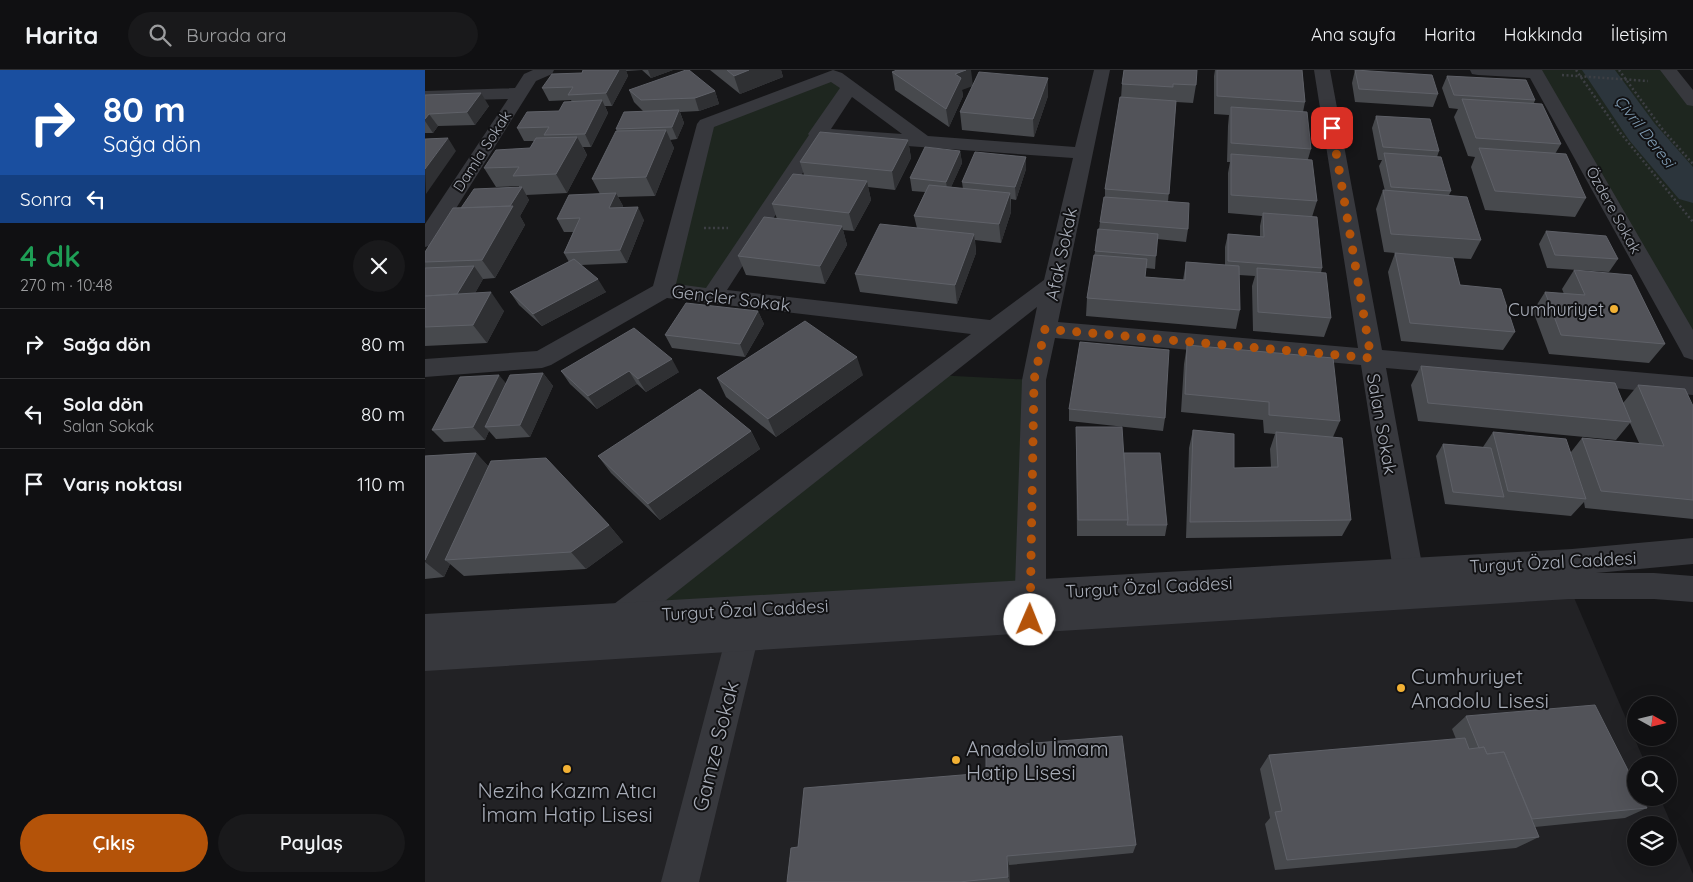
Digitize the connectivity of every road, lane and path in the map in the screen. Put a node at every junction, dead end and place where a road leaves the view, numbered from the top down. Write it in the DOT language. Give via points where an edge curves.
graph roads {
  1 [pos="1101,70"];
  2 [pos="1322,70"];
  3 [pos="1478,70"];
  4 [pos="1576,70"];
  5 [pos="1619,70"];
  6 [pos="830,72"];
  7 [pos="1535,72"];
  8 [pos="1669,72"];
  9 [pos="1693,73"];
  10 [pos="1580,76"];
  11 [pos="530,78"];
  12 [pos="1625,78"];
  13 [pos="850,87"];
  14 [pos="425,96"];
  15 [pos="1693,101"];
  16 [pos="817,134"];
  17 [pos="924,142"];
  18 [pos="1083,153"];
  19 [pos="1693,164"];
  20 [pos="435,210"];
  21 [pos="1693,222"];
  22 [pos="679,228"];
  23 [pos="756,228"];
  24 [pos="425,240"];
  25 [pos="1053,284"];
  26 [pos="663,290"];
  27 [pos="712,296"];
  28 [pos="994,329"];
  29 [pos="1045,329"];
  30 [pos="1693,351"];
  31 [pos="1371,358"];
  32 [pos="425,368"];
  33 [pos="1693,386"];
  34 [pos="1693,551"];
  35 [pos="1407,570"];
  36 [pos="1693,589"];
  37 [pos="1031,606"];
  38 [pos="621,617"];
  39 [pos="745,624"];
  40 [pos="425,628"];
  41 [pos="425,656"];
  42 [pos="680,882"];
  1 -- 18 [label="street, Afak Sokak"];
  2 -- 31 [label="street, Salan Sokak"];
  3 -- 7 [label="street"];
  4 -- 10 [label="path"];
  5 -- 12 [label="path"];
  6 -- 13 [label="street"];
  6 -- 22 [label="street" via="706,124"];
  7 -- 30 [label="street, Özdere Sokak"];
  8 -- 9 [label="street"];
  8 -- 15 [label="street"];
  10 -- 12 [label="path"];
  10 -- 21 [label="path" via="1618,130"];
  11 -- 14 [label="street"];
  11 -- 20 [label="street, Damla Sokak"];
  12 -- 19 [label="path"];
  13 -- 16 [label="street"];
  13 -- 17 [label="street"];
  16 -- 17 [label="street"];
  16 -- 23 [label="street"];
  17 -- 18 [label="street"];
  18 -- 25 [label="street, Afak Sokak"];
  20 -- 24 [label="street, Damla Sokak"];
  22 -- 23 [label="path"];
  22 -- 26 [label="street"];
  23 -- 27 [label="street"];
  25 -- 28 [label="street"];
  25 -- 29 [label="street, Afak Sokak"];
  26 -- 27 [label="street, Gençler Sokak"];
  26 -- 32 [label="street, Gençler Sokak" via="542,358"];
  27 -- 28 [label="street, Gençler Sokak"];
  28 -- 38 [label="street"];
  29 -- 31 [label="street"];
  29 -- 37 [label="street, Afak Sokak" via="1034,380"];
  31 -- 33 [label="street"];
  31 -- 35 [label="street, Salan Sokak"];
  34 -- 35 [label="street, Turgut Özal Caddesi" via="1581,561"];
  35 -- 37 [label="street, Turgut Özal Caddesi" via="1263,580"];
  36 -- 37 [label="street, Turgut Özal Caddesi" via="1584,586"];
  37 -- 39 [label="street, Turgut Özal Caddesi"];
  38 -- 39 [label="street, Turgut Özal Caddesi"];
  38 -- 40 [label="street, Turgut Özal Caddesi"];
  39 -- 41 [label="street, Turgut Özal Caddesi"];
  39 -- 42 [label="street, Gamze Sokak"];
}
